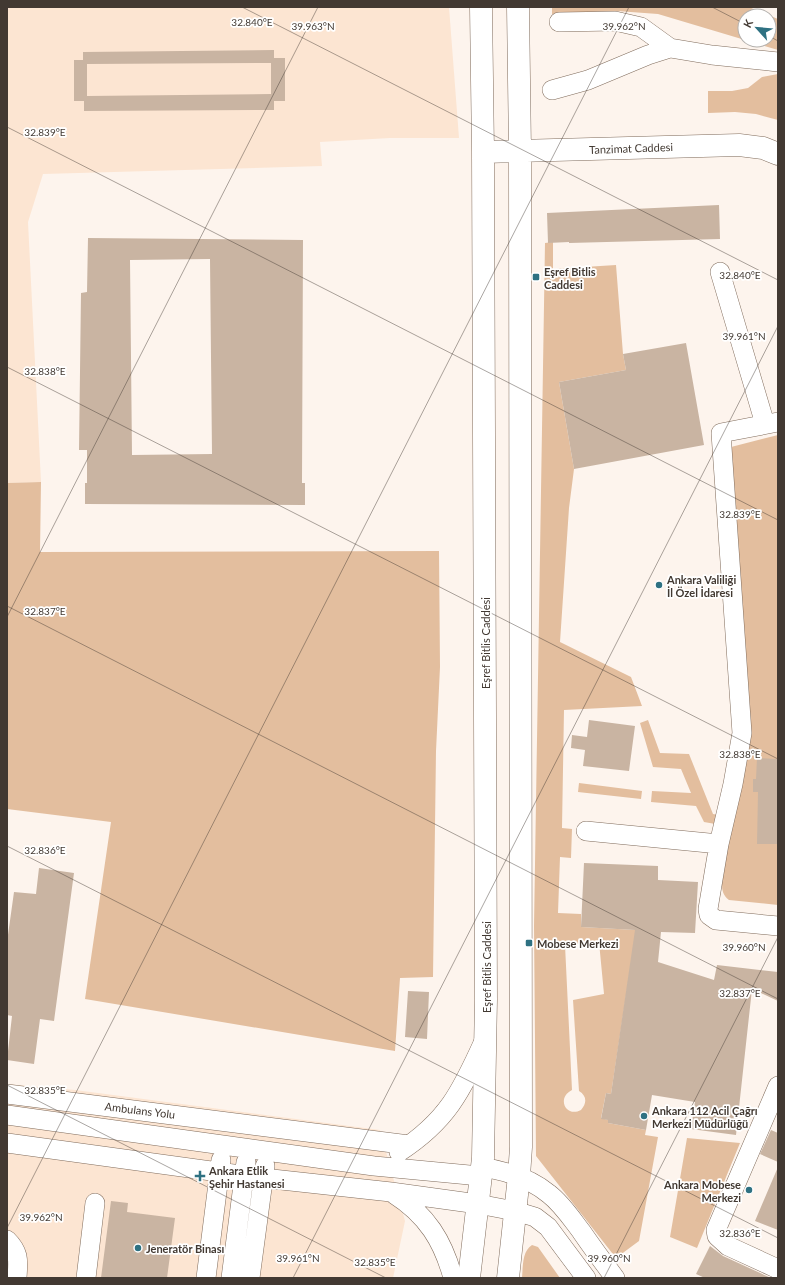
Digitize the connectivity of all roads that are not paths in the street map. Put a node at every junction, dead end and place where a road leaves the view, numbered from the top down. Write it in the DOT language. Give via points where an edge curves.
graph roads {
  1 [pos="481,7"];
  2 [pos="518,7"];
  3 [pos="559,22"];
  4 [pos="670,48"];
  5 [pos="778,62"];
  6 [pos="552,90"];
  7 [pos="520,151"];
  8 [pos="483,152"];
  9 [pos="778,154"];
  10 [pos="720,272"];
  11 [pos="772,423"];
  12 [pos="586,831"];
  13 [pos="719,844"];
  14 [pos="778,926"];
  15 [pos="485,1038"];
  16 [pos="778,1086"];
  17 [pos="7,1094"];
  18 [pos="7,1115"];
  19 [pos="228,1121"];
  20 [pos="252,1125"];
  21 [pos="274,1128"];
  22 [pos="7,1143"];
  23 [pos="223,1145"];
  24 [pos="409,1145"];
  25 [pos="248,1148"];
  26 [pos="269,1151"];
  27 [pos="374,1166"];
  28 [pos="218,1172"];
  29 [pos="481,1172"];
  30 [pos="244,1175"];
  31 [pos="519,1176"];
  32 [pos="263,1178"];
  33 [pos="391,1192"];
  34 [pos="95,1203"];
  35 [pos="478,1204"];
  36 [pos="515,1211"];
  37 [pos="7,1240"];
  38 [pos="778,1269"];
  39 [pos="17,1278"];
  40 [pos="86,1278"];
  41 [pos="206,1278"];
  42 [pos="231,1278"];
  43 [pos="250,1278"];
  44 [pos="453,1278"];
  45 [pos="469,1278"];
  46 [pos="508,1278"];
  47 [pos="586,1278"];
  48 [pos="615,1278"];
  1 -- 8 [label="main road, Eşref Bitlis Caddesi"];
  2 -- 7 [label="main road"];
  3 -- 4 [label="street" via="615,21 641,27"];
  4 -- 5 [label="street"];
  4 -- 6 [label="street" via="641,57 588,80"];
  7 -- 8 [label="main road, Tanzimat Caddesi"];
  7 -- 9 [label="main road, Tanzimat Caddesi" via="739,145 763,148"];
  7 -- 31 [label="main road"];
  8 -- 15 [label="main road, Eşref Bitlis Caddesi"];
  10 -- 11 [label="street"];
  11 -- 13 [label="street" via="721,433 742,733"];
  12 -- 13 [label="street"];
  13 -- 14 [label="street" via="709,915 716,920"];
  15 -- 24 [label="street" via="455,1099 433,1126"];
  15 -- 29 [label="main road, Eşref Bitlis Caddesi"];
  16 -- 38 [label="street" via="716,1230 717,1236 728,1246"];
  17 -- 19 [label="street, Ambulans Yolu"];
  18 -- 23 [label="street"];
  19 -- 20 [label="street, Ambulans Yolu"];
  19 -- 23 [label="street"];
  20 -- 21 [label="street, Ambulans Yolu"];
  20 -- 25 [label="street"];
  21 -- 24 [label="street, Ambulans Yolu"];
  21 -- 26 [label="street"];
  22 -- 28 [label="street"];
  23 -- 25 [label="street"];
  23 -- 28 [label="street"];
  24 -- 27 [label="street"];
  25 -- 26 [label="street"];
  25 -- 30 [label="street"];
  26 -- 27 [label="street"];
  26 -- 32 [label="street"];
  27 -- 29 [label="street"];
  28 -- 30 [label="street"];
  28 -- 41 [label="street"];
  29 -- 31 [label="street" via="505,1171"];
  29 -- 35 [label="main road, Eşref Bitlis Caddesi"];
  30 -- 32 [label="street"];
  30 -- 42 [label="street"];
  31 -- 36 [label="main road"];
  31 -- 48 [label="street" via="542,1189 560,1205"];
  32 -- 33 [label="street"];
  32 -- 43 [label="street"];
  33 -- 35 [label="street"];
  33 -- 44 [label="street" via="416,1210 431,1228 443,1248"];
  34 -- 40 [label="street"];
  35 -- 36 [label="street"];
  35 -- 45 [label="main road, Eşref Bitlis Caddesi"];
  36 -- 46 [label="main road"];
  36 -- 47 [label="street" via="535,1217 548,1227"];
  37 -- 39 [label="street" via="18,1255"];
}
